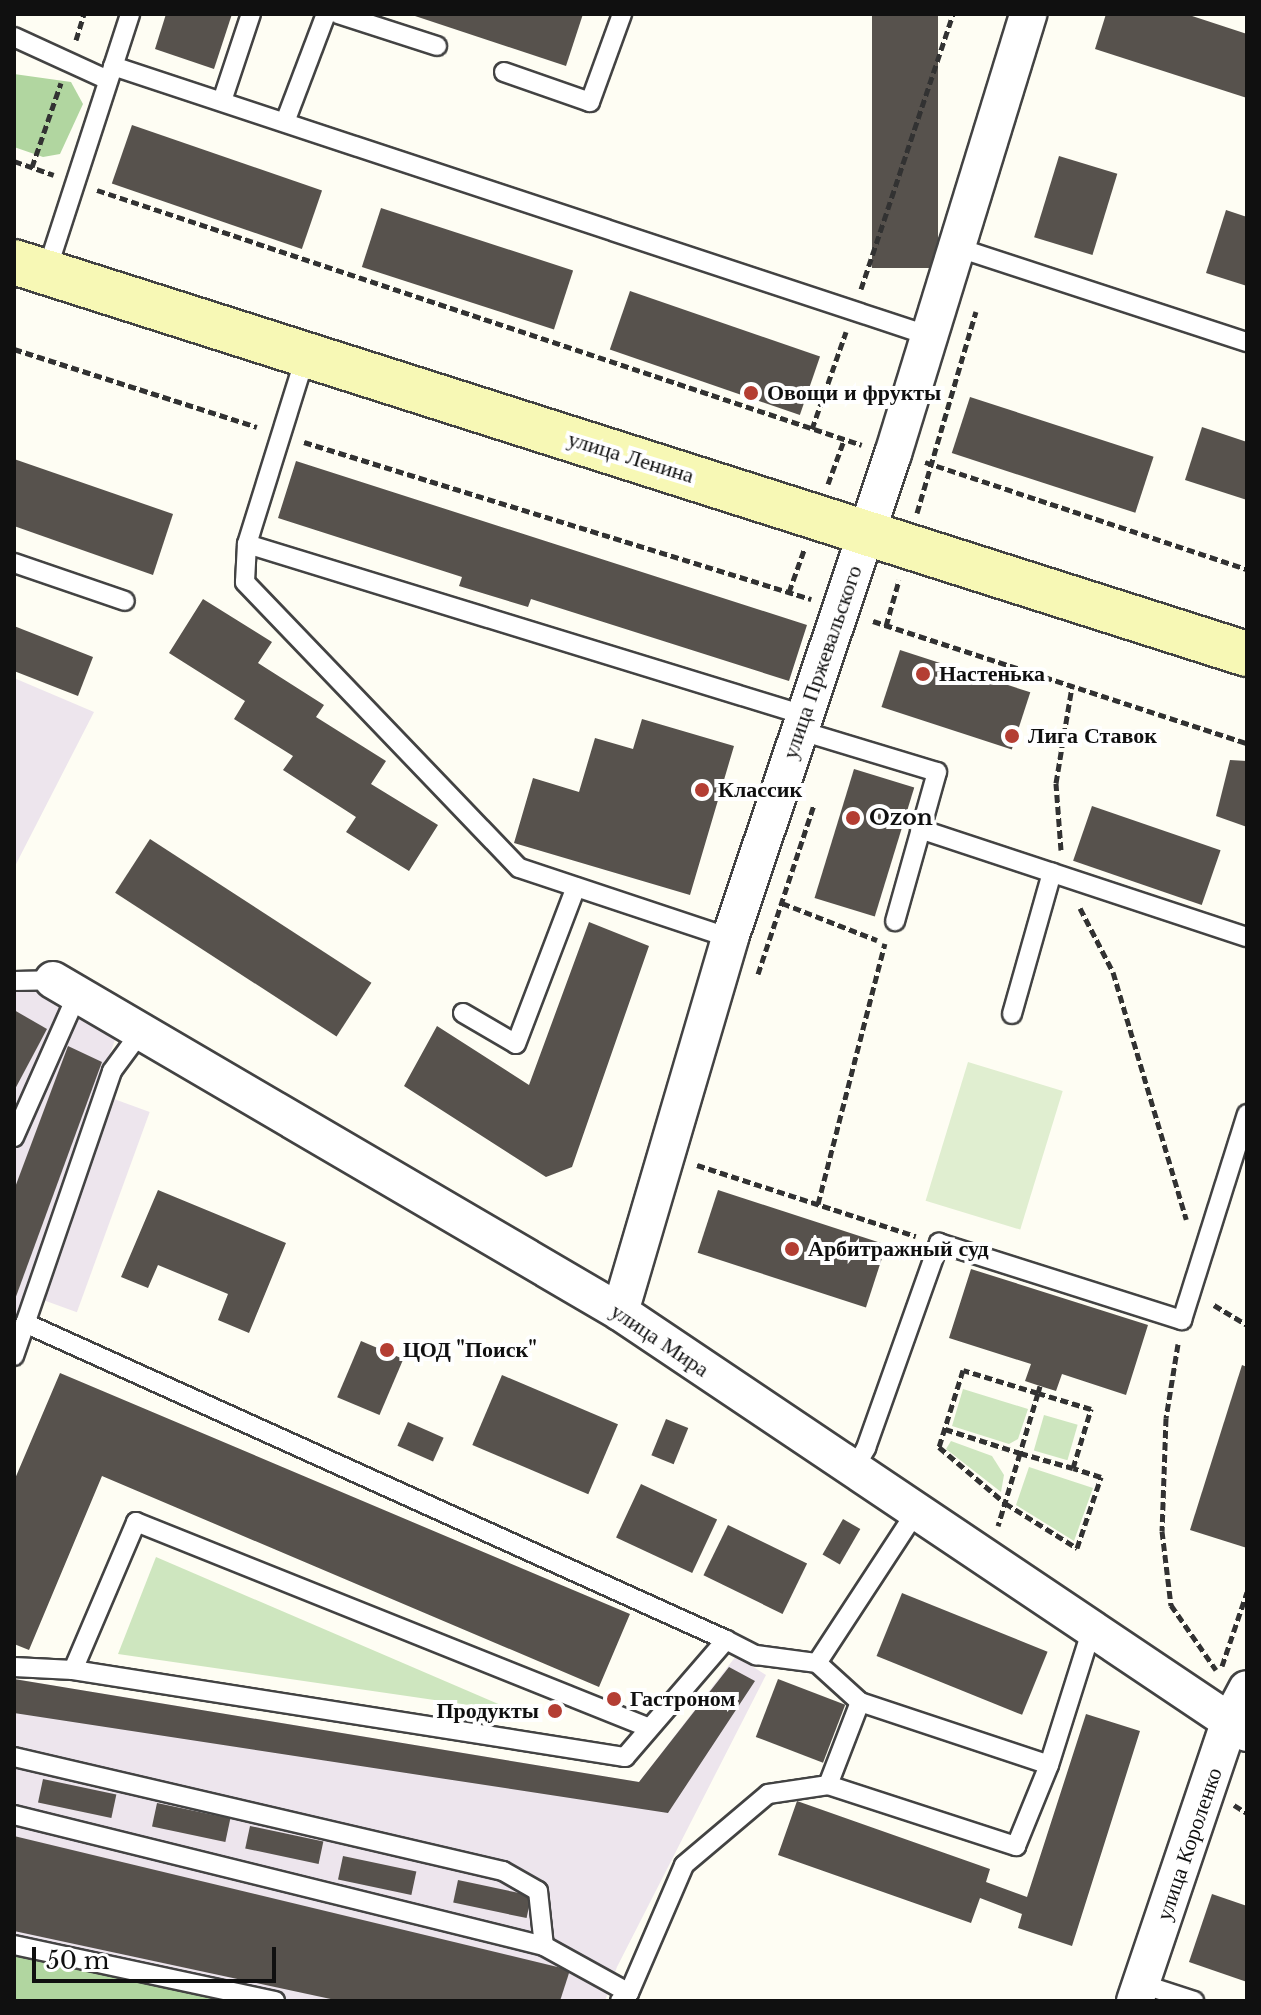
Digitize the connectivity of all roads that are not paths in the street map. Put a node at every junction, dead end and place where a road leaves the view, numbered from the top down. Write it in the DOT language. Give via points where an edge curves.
graph roads {
  1 [pos="130,14"];
  2 [pos="251,14"];
  3 [pos="326,14"];
  4 [pos="338,14"];
  5 [pos="622,14"];
  6 [pos="1028,14"];
  7 [pos="14,37"];
  8 [pos="437,46"];
  9 [pos="504,72"];
  10 [pos="111,73"];
  11 [pos="222,101"];
  12 [pos="285,122"];
  13 [pos="959,248"];
  14 [pos="30,267"];
  15 [pos="930,336"];
  16 [pos="1247,342"];
  17 [pos="306,355"];
  18 [pos="867,531"];
  19 [pos="247,544"];
  20 [pos="14,563"];
  21 [pos="125,601"];
  22 [pos="1247,654"];
  23 [pos="801,723"];
  24 [pos="920,829"];
  25 [pos="1058,875"];
  26 [pos="576,887"];
  27 [pos="895,921"];
  28 [pos="1247,937"];
  29 [pos="730,938"];
  30 [pos="14,981"];
  31 [pos="65,987"];
  32 [pos="463,1013"];
  33 [pos="1012,1014"];
  34 [pos="140,1033"];
  35 [pos="1247,1114"];
  36 [pos="14,1137"];
  37 [pos="620,1312"];
  38 [pos="25,1323"];
  39 [pos="14,1356"];
  40 [pos="853,1470"];
  41 [pos="915,1513"];
  42 [pos="1091,1632"];
  43 [pos="726,1640"];
  44 [pos="817,1663"];
  45 [pos="14,1667"];
  46 [pos="73,1670"];
  47 [pos="1247,1689"];
  48 [pos="860,1702"];
  49 [pos="647,1727"];
  50 [pos="1239,1727"];
  51 [pos="14,1757"];
  52 [pos="1049,1765"];
  53 [pos="828,1785"];
  54 [pos="14,1815"];
  55 [pos="14,1945"];
  56 [pos="544,1946"];
  57 [pos="1138,1992"];
  58 [pos="624,1997"];
  59 [pos="275,2001"];
  60 [pos="1194,2001"];
  1 -- 10 [label="lane"];
  2 -- 11 [label="lane"];
  3 -- 12 [label="lane"];
  4 -- 8 [label="lane"];
  5 -- 9 [label="lane" via="590,102"];
  6 -- 13 [label="street, улица Пржевальского"];
  7 -- 10 [label="lane" via="69,62"];
  10 -- 11 [label="lane"];
  10 -- 14 [label="lane" via="75,183"];
  11 -- 12 [label="lane"];
  12 -- 15 [label="lane"];
  13 -- 15 [label="street, улица Пржевальского"];
  13 -- 16 [label="lane"];
  14 -- 17 [label="main road, улица Ленина"];
  15 -- 18 [label="street, улица Пржевальского"];
  17 -- 18 [label="main road, улица Ленина"];
  17 -- 19 [label="lane"];
  18 -- 22 [label="main road, улица Ленина"];
  18 -- 23 [label="street, улица Пржевальского"];
  19 -- 23 [label="lane"];
  19 -- 26 [label="lane" via="245,582 486,834 519,868"];
  20 -- 21 [label="lane"];
  23 -- 24 [label="lane" via="937,772"];
  23 -- 29 [label="street, улица Пржевальского"];
  24 -- 25 [label="lane"];
  24 -- 27 [label="lane"];
  25 -- 28 [label="lane"];
  25 -- 33 [label="lane"];
  26 -- 29 [label="lane"];
  26 -- 32 [label="lane" via="516,1044"];
  29 -- 37 [label="street, улица Пржевальского"];
  30 -- 31 [label="lane"];
  31 -- 34 [label="street, улица Мира"];
  31 -- 36 [label="lane"];
  34 -- 37 [label="street, улица Мира"];
  34 -- 38 [label="lane" via="112,1071"];
  35 -- 40 [label="lane" via="1182,1320 939,1243 866,1448"];
  37 -- 40 [label="street, улица Мира"];
  38 -- 39 [label="lane"];
  38 -- 43 [label="lane"];
  40 -- 41 [label="street, улица Мира"];
  41 -- 42 [label="street, улица Мира"];
  41 -- 44 [label="lane"];
  42 -- 50 [label="street, улица Мира"];
  42 -- 52 [label="lane"];
  43 -- 44 [label="lane" via="756,1655"];
  43 -- 49 [label="lane"];
  44 -- 48 [label="lane"];
  45 -- 46 [label="lane"];
  46 -- 49 [label="lane" via="625,1757"];
  46 -- 49 [label="lane" via="136,1522"];
  47 -- 50 [label="street, улица Короленко"];
  48 -- 52 [label="lane"];
  48 -- 53 [label="lane"];
  50 -- 57 [label="street, улица Короленко"];
  51 -- 56 [label="lane" via="503,1871 538,1891"];
  52 -- 53 [label="lane" via="1016,1846"];
  53 -- 58 [label="lane" via="768,1794 684,1865"];
  54 -- 56 [label="lane"];
  55 -- 59 [label="lane"];
  56 -- 58 [label="lane"];
  57 -- 60 [label="lane"];
}
